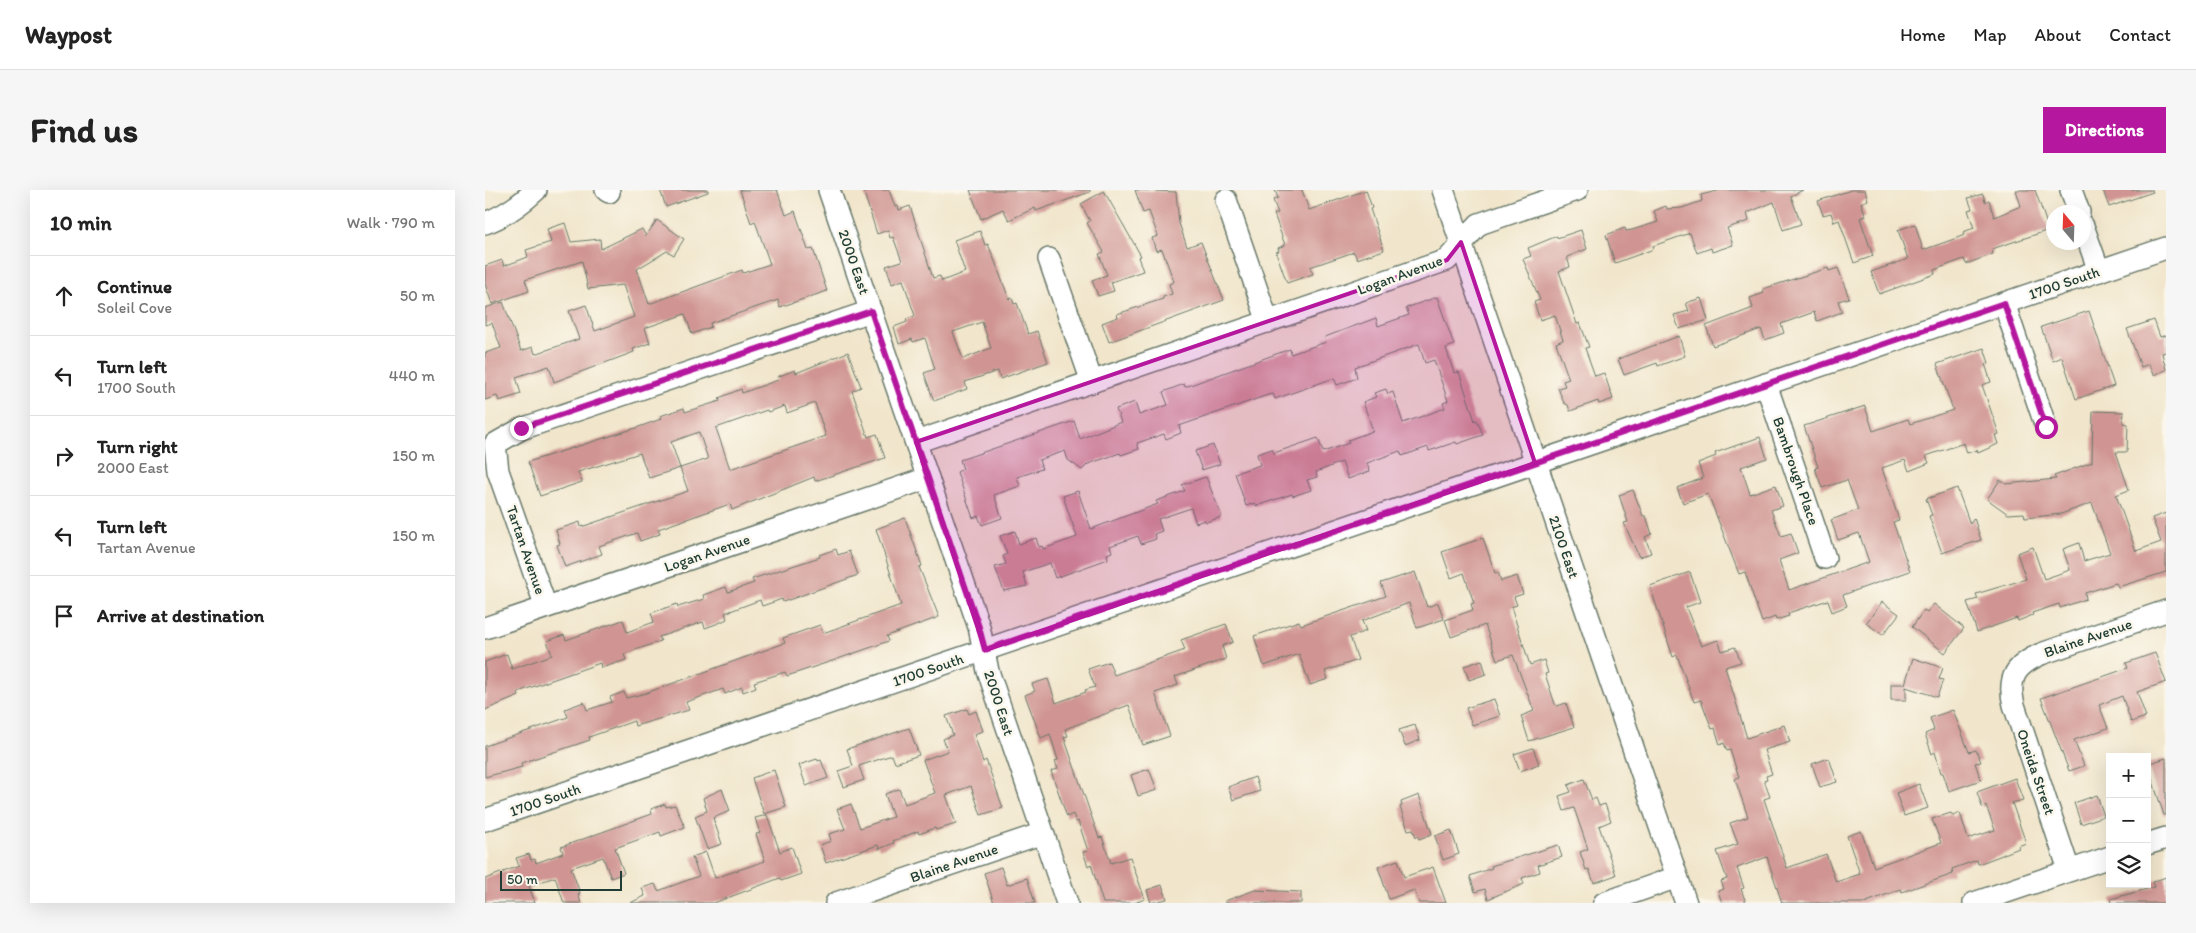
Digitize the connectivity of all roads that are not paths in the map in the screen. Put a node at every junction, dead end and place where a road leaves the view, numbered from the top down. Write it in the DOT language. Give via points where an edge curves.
graph roads {
  1 [pos="536,190"];
  2 [pos="829,190"];
  3 [pos="1443,190"];
  4 [pos="1577,190"];
  5 [pos="2071,190"];
  6 [pos="1226,200"];
  7 [pos="2076,205"];
  8 [pos="485,223"];
  9 [pos="1461,242"];
  10 [pos="2091,248"];
  11 [pos="2166,248"];
  12 [pos="1049,260"];
  13 [pos="2099,271"];
  14 [pos="2004,303"];
  15 [pos="871,311"];
  16 [pos="1268,322"];
  17 [pos="1091,382"];
  18 [pos="1766,384"];
  19 [pos="2046,427"];
  20 [pos="915,442"];
  21 [pos="1535,463"];
  22 [pos="928,478"];
  23 [pos="1825,558"];
  24 [pos="547,608"];
  25 [pos="2166,611"];
  26 [pos="485,628"];
  27 [pos="985,650"];
  28 [pos="2015,673"];
  29 [pos="485,820"];
  30 [pos="1043,833"];
  31 [pos="2166,838"];
  32 [pos="2150,843"];
  33 [pos="2106,858"];
  34 [pos="2069,870"];
  35 [pos="1677,878"];
  36 [pos="836,903"];
  37 [pos="1067,903"];
  38 [pos="1604,903"];
  39 [pos="1686,903"];
  40 [pos="1974,903"];
  1 -- 8 [label="street" via="522,203"];
  2 -- 15 [label="street, 2000 East"];
  3 -- 9 [label="street, 2100 East"];
  4 -- 9 [label="street, Logan Avenue" via="1479,224"];
  5 -- 7 [label="street"];
  6 -- 16 [label="street"];
  9 -- 16 [label="street, Logan Avenue" via="1447,260"];
  9 -- 21 [label="street, 2100 East"];
  10 -- 13 [label="street"];
  11 -- 13 [label="street, 1700 South"];
  12 -- 17 [label="street"];
  13 -- 14 [label="street, 1700 South"];
  14 -- 18 [label="street, 1700 South"];
  14 -- 19 [label="street"];
  15 -- 20 [label="street, 2000 East"];
  15 -- 24 [label="street, Tartan Avenue" via="521,428 495,444 498,471"];
  16 -- 17 [label="street, Logan Avenue"];
  17 -- 20 [label="street, Logan Avenue"];
  18 -- 21 [label="street, 1700 South"];
  18 -- 23 [label="street, Bambrough Place"];
  20 -- 22 [label="street, 2000 East"];
  21 -- 27 [label="street, 1700 South"];
  21 -- 35 [label="street, 2100 East"];
  22 -- 24 [label="street, Logan Avenue"];
  22 -- 27 [label="street, 2000 East"];
  24 -- 26 [label="street, Logan Avenue"];
  25 -- 28 [label="street, Blaine Avenue" via="2041,654 2026,661"];
  27 -- 29 [label="street, 1700 South"];
  27 -- 30 [label="street, 2000 East" via="988,671"];
  28 -- 34 [label="street, Oneida Street" via="2011,689 2014,705"];
  30 -- 36 [label="street, Blaine Avenue"];
  30 -- 37 [label="street, 2000 East"];
  31 -- 32 [label="street"];
  33 -- 34 [label="street"];
  34 -- 40 [label="street"];
  35 -- 38 [label="street"];
  35 -- 39 [label="street, 2100 East"];
}
